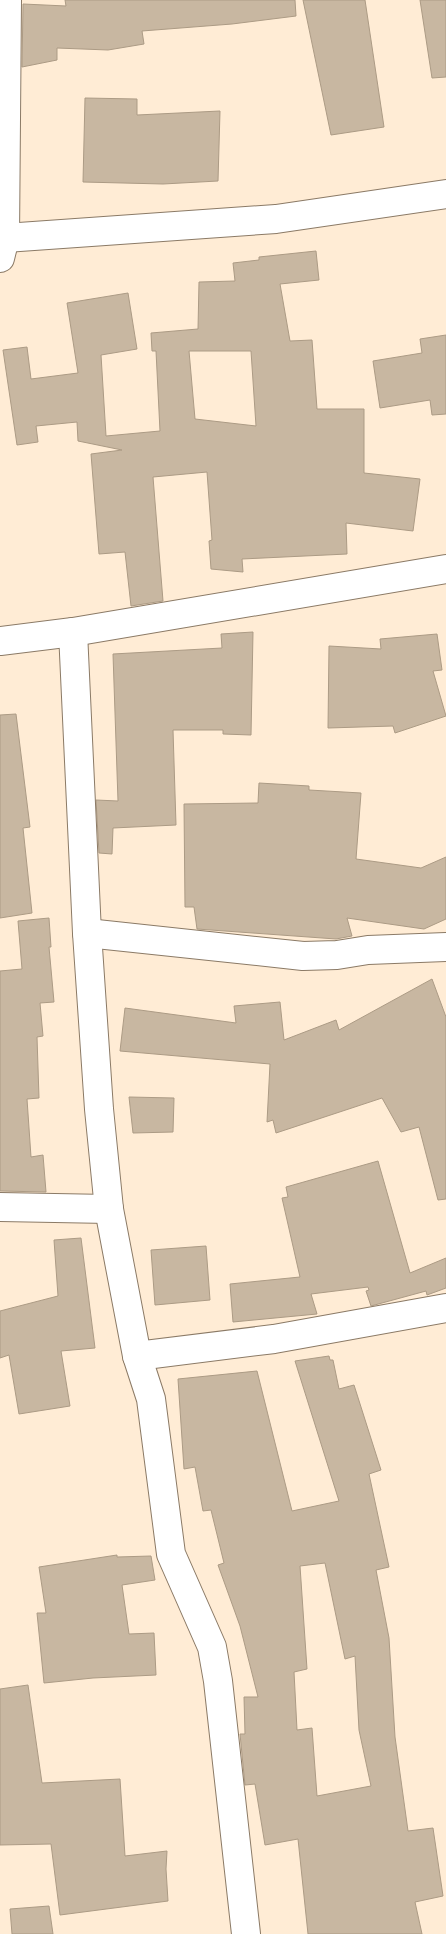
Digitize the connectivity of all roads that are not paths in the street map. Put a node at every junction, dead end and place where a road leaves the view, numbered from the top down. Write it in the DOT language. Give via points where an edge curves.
graph roads {
  1 [pos="7,0"];
  2 [pos="446,194"];
  3 [pos="2,248"];
  4 [pos="446,569"];
  5 [pos="73,632"];
  6 [pos="0,642"];
  7 [pos="87,933"];
  8 [pos="446,948"];
  9 [pos="0,1207"];
  10 [pos="109,1209"];
  11 [pos="446,1308"];
  12 [pos="137,1356"];
  13 [pos="246,1934"];
  1 -- 3 [label="street"];
  2 -- 3 [label="street" via="276,220"];
  4 -- 5 [label="street"];
  5 -- 6 [label="street"];
  5 -- 7 [label="street"];
  7 -- 8 [label="street" via="303,956"];
  7 -- 10 [label="street"];
  9 -- 10 [label="street"];
  10 -- 12 [label="street"];
  11 -- 12 [label="street" via="274,1339"];
  12 -- 13 [label="street" via="151,1399 171,1554 212,1647 217,1673"];
}
